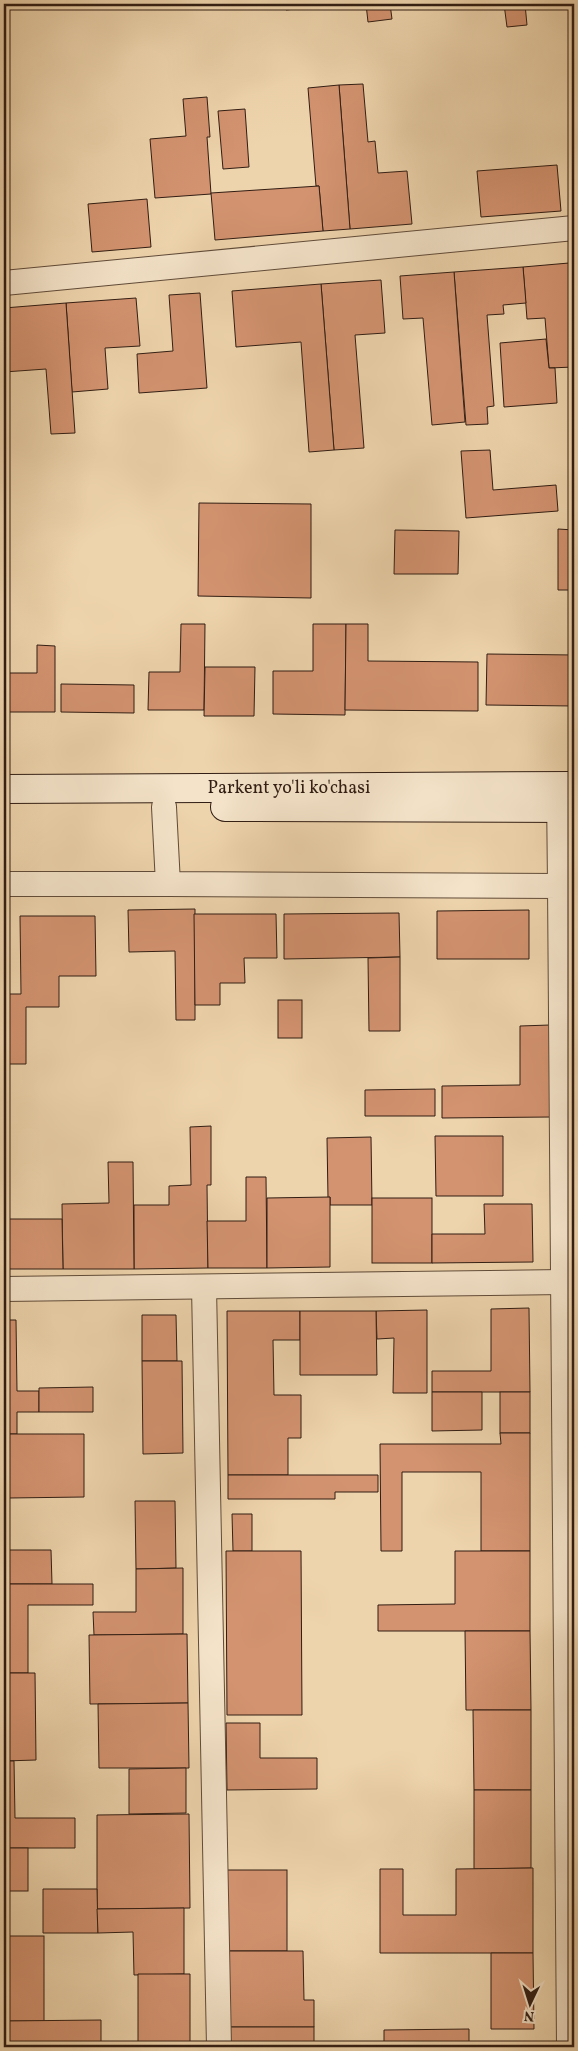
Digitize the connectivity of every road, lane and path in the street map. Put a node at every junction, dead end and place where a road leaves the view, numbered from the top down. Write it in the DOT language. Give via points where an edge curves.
graph roads {
  1 [pos="574,228"];
  2 [pos="4,283"];
  3 [pos="4,789"];
  4 [pos="567,797"];
  5 [pos="164,807"];
  6 [pos="4,808"];
  7 [pos="4,884"];
  8 [pos="168,884"];
  9 [pos="560,886"];
  10 [pos="563,1282"];
  11 [pos="204,1286"];
  12 [pos="4,1289"];
  13 [pos="219,2047"];
  14 [pos="569,2047"];
  1 -- 2 [label="street"];
  3 -- 4 [label="street, Parkent yo'li ko'chasi"];
  4 -- 5 [label="street, Parkent yo'li ko'chasi"];
  4 -- 9 [label="street"];
  5 -- 6 [label="street, Parkent yo'li ko'chasi"];
  5 -- 8 [label="street"];
  7 -- 8 [label="street"];
  8 -- 9 [label="street"];
  9 -- 10 [label="street"];
  10 -- 11 [label="street"];
  10 -- 14 [label="street"];
  11 -- 12 [label="street"];
  11 -- 13 [label="street"];
}
